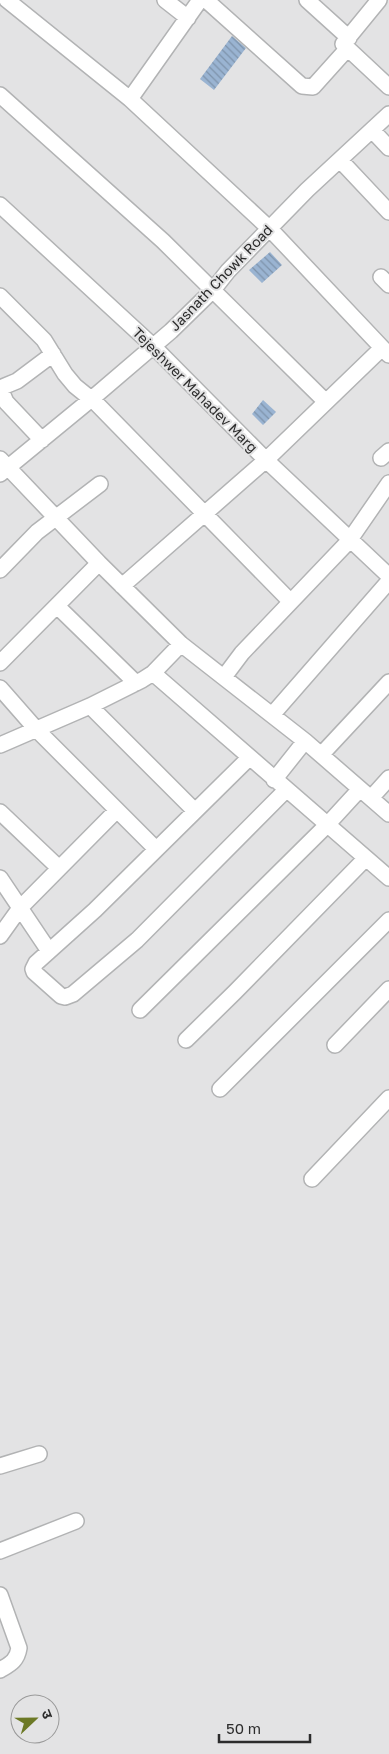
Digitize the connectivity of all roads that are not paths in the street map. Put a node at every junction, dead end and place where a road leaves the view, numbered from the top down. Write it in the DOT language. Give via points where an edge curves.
graph roads {
  1 [pos="7,0"];
  2 [pos="164,0"];
  3 [pos="200,0"];
  4 [pos="206,0"];
  5 [pos="307,0"];
  6 [pos="379,0"];
  7 [pos="188,18"];
  8 [pos="348,43"];
  9 [pos="389,87"];
  10 [pos="0,94"];
  11 [pos="130,99"];
  12 [pos="389,114"];
  13 [pos="372,130"];
  14 [pos="389,148"];
  15 [pos="340,160"];
  16 [pos="0,205"];
  17 [pos="389,212"];
  18 [pos="270,229"];
  19 [pos="213,290"];
  20 [pos="0,296"];
  21 [pos="153,346"];
  22 [pos="387,352"];
  23 [pos="53,354"];
  24 [pos="4,382"];
  25 [pos="91,399"];
  26 [pos="326,402"];
  27 [pos="42,440"];
  28 [pos="266,460"];
  29 [pos="3,467"];
  30 [pos="389,482"];
  31 [pos="100,484"];
  32 [pos="204,515"];
  33 [pos="57,518"];
  34 [pos="350,539"];
  35 [pos="99,563"];
  36 [pos="0,570"];
  37 [pos="388,574"];
  38 [pos="122,586"];
  39 [pos="290,601"];
  40 [pos="57,606"];
  41 [pos="181,644"];
  42 [pos="0,663"];
  43 [pos="153,673"];
  44 [pos="224,676"];
  45 [pos="389,682"];
  46 [pos="136,683"];
  47 [pos="0,688"];
  48 [pos="90,706"];
  49 [pos="272,715"];
  50 [pos="36,729"];
  51 [pos="305,741"];
  52 [pos="0,745"];
  53 [pos="321,755"];
  54 [pos="249,758"];
  55 [pos="389,778"];
  56 [pos="274,780"];
  57 [pos="286,790"];
  58 [pos="365,794"];
  59 [pos="117,810"];
  60 [pos="195,811"];
  61 [pos="0,812"];
  62 [pos="389,814"];
  63 [pos="327,825"];
  64 [pos="156,849"];
  65 [pos="366,858"];
  66 [pos="59,868"];
  67 [pos="0,878"];
  68 [pos="389,878"];
  69 [pos="20,908"];
  70 [pos="389,920"];
  71 [pos="0,936"];
  72 [pos="49,950"];
  73 [pos="389,989"];
  74 [pos="140,1010"];
  75 [pos="186,1040"];
  76 [pos="335,1045"];
  77 [pos="220,1089"];
  78 [pos="389,1098"];
  79 [pos="312,1179"];
  80 [pos="40,1454"];
  81 [pos="0,1466"];
  82 [pos="76,1520"];
  83 [pos="0,1551"];
  84 [pos="0,1594"];
  85 [pos="0,1670"];
  1 -- 11 [label="street"];
  2 -- 7 [label="street"];
  3 -- 7 [label="street"];
  4 -- 8 [label="street" via="308,88 313,87"];
  5 -- 8 [label="street"];
  6 -- 8 [label="street"];
  7 -- 11 [label="street"];
  8 -- 9 [label="street"];
  10 -- 19 [label="street"];
  11 -- 18 [label="street"];
  12 -- 13 [label="street, Jasnath Chowk Road"];
  13 -- 14 [label="street"];
  13 -- 15 [label="street, Jasnath Chowk Road"];
  15 -- 17 [label="street"];
  15 -- 18 [label="street, Jasnath Chowk Road"];
  16 -- 21 [label="street, Tejeshwer Mahadev Marg"];
  18 -- 19 [label="street, Jasnath Chowk Road"];
  18 -- 22 [label="street"];
  19 -- 21 [label="street, Jasnath Chowk Road"];
  19 -- 26 [label="street"];
  20 -- 23 [label="street" via="44,340"];
  21 -- 25 [label="street, Jasnath Chowk Road"];
  21 -- 28 [label="street, Tejeshwer Mahadev Marg"];
  22 -- 26 [label="street"];
  23 -- 24 [label="street"];
  23 -- 25 [label="street" via="70,380"];
  24 -- 27 [label="street" via="0,388 3,398"];
  25 -- 27 [label="street, Jasnath Chowk Road"];
  25 -- 32 [label="street"];
  26 -- 28 [label="street"];
  27 -- 29 [label="street, Jasnath Chowk Road"];
  28 -- 32 [label="street"];
  28 -- 34 [label="street, Tejeshwer Mahadev Marg"];
  29 -- 33 [label="street"];
  30 -- 34 [label="street"];
  31 -- 33 [label="street"];
  32 -- 38 [label="street"];
  32 -- 39 [label="street"];
  33 -- 35 [label="street"];
  33 -- 36 [label="street" via="37,532"];
  34 -- 37 [label="street, Tejeshwer Mahadev Marg"];
  34 -- 39 [label="street"];
  35 -- 38 [label="street"];
  35 -- 40 [label="street"];
  37 -- 49 [label="street"];
  38 -- 41 [label="street"];
  39 -- 44 [label="street"];
  40 -- 42 [label="street"];
  40 -- 46 [label="street"];
  41 -- 43 [label="street"];
  41 -- 44 [label="street"];
  43 -- 46 [label="street"];
  43 -- 54 [label="street"];
  44 -- 49 [label="street"];
  45 -- 53 [label="street"];
  46 -- 48 [label="street"];
  47 -- 50 [label="street"];
  48 -- 50 [label="street"];
  48 -- 60 [label="street"];
  49 -- 51 [label="street"];
  50 -- 52 [label="street"];
  50 -- 59 [label="street"];
  51 -- 53 [label="street"];
  51 -- 56 [label="street"];
  53 -- 58 [label="street"];
  54 -- 56 [label="street"];
  54 -- 60 [label="street"];
  55 -- 58 [label="street"];
  56 -- 57 [label="street"];
  57 -- 63 [label="street"];
  57 -- 72 [label="street" via="137,940 69,997 61,996 34,972 34,966"];
  58 -- 62 [label="street"];
  58 -- 63 [label="street"];
  59 -- 64 [label="street"];
  59 -- 66 [label="street"];
  60 -- 64 [label="street"];
  61 -- 66 [label="street"];
  63 -- 65 [label="street"];
  63 -- 74 [label="street"];
  64 -- 72 [label="street"];
  65 -- 68 [label="street"];
  65 -- 75 [label="street"];
  66 -- 69 [label="street"];
  67 -- 69 [label="street"];
  69 -- 71 [label="street"];
  69 -- 72 [label="street"];
  70 -- 77 [label="street"];
  73 -- 76 [label="street"];
  78 -- 79 [label="street"];
  80 -- 81 [label="street"];
  82 -- 83 [label="street"];
  84 -- 85 [label="street" via="18,1648 18,1656"];
}
